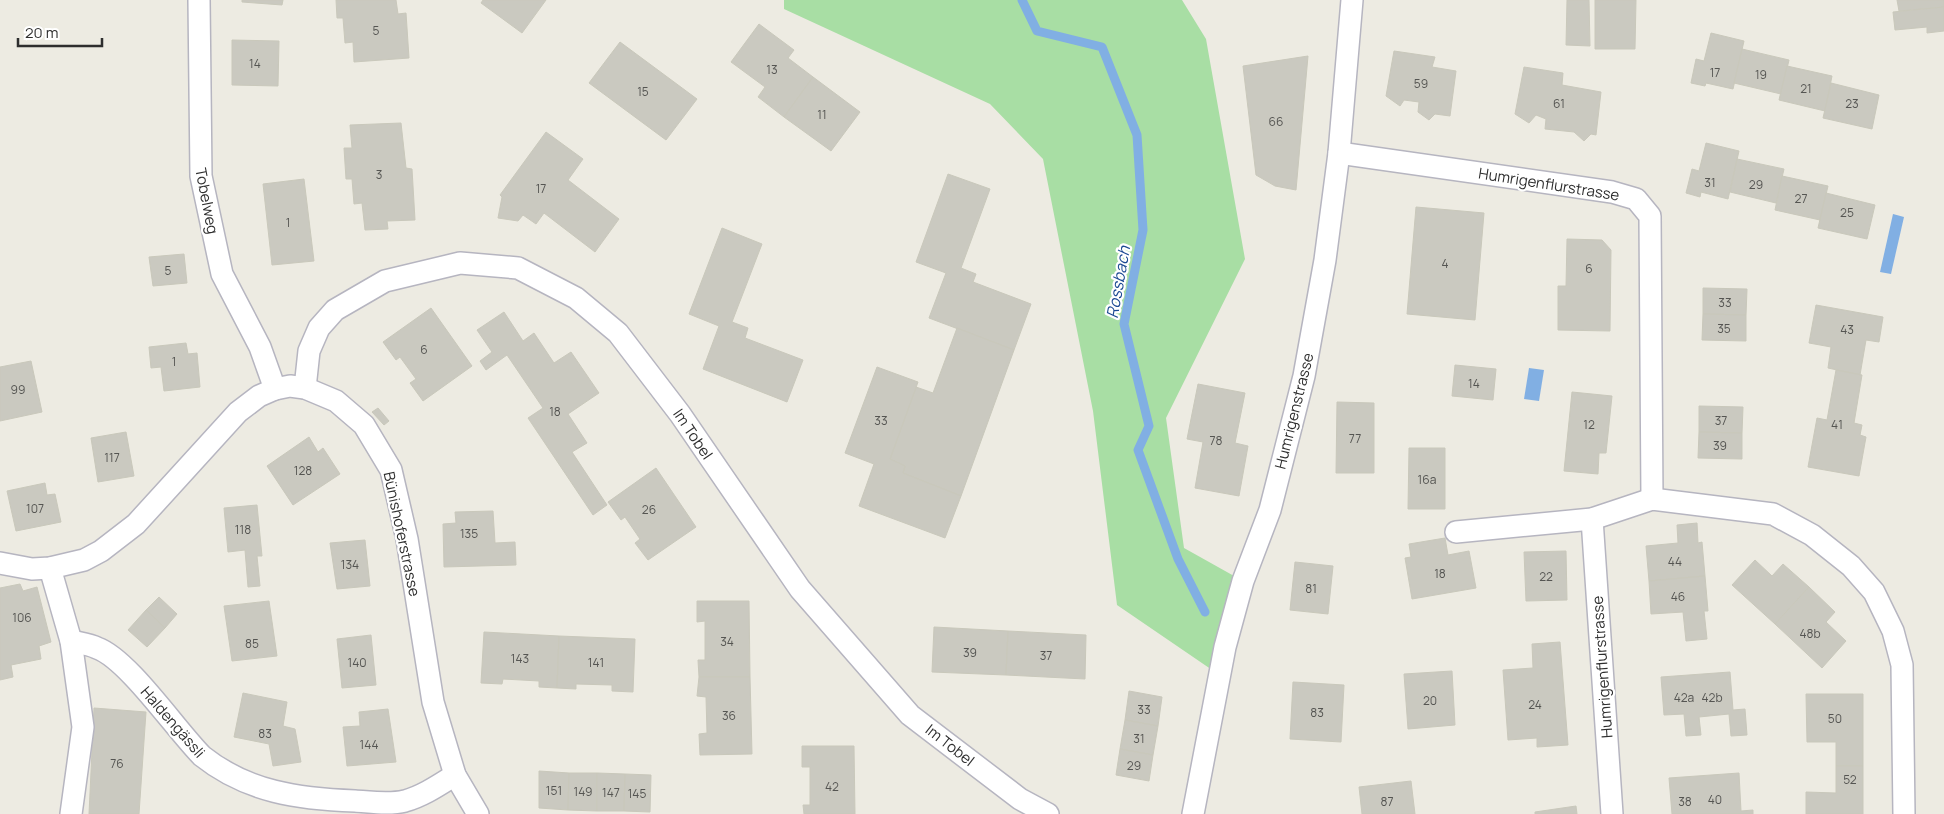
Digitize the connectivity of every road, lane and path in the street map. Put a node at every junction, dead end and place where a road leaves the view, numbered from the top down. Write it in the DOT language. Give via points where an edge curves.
graph roads {
  1 [pos="199,0"];
  2 [pos="1352,0"];
  3 [pos="1339,153"];
  4 [pos="304,388"];
  5 [pos="275,389"];
  6 [pos="1652,499"];
  7 [pos="1592,519"];
  8 [pos="1456,532"];
  9 [pos="0,563"];
  10 [pos="50,568"];
  11 [pos="71,641"];
  12 [pos="455,775"];
  13 [pos="71,814"];
  14 [pos="478,814"];
  15 [pos="1048,814"];
  16 [pos="1193,814"];
  17 [pos="1612,814"];
  18 [pos="1904,814"];
  1 -- 5 [label="street, Tobelweg" via="201,176 222,274 260,347"];
  2 -- 3 [label="street, Humrigenstrasse"];
  3 -- 6 [label="street, Humrigenflurstrasse" via="1612,192 1636,199 1650,216"];
  3 -- 16 [label="street, Humrigenstrasse" via="1325,260 1304,376 1270,510 1244,581 1225,647"];
  4 -- 5 [label="street, Bünishoferstrasse"];
  4 -- 12 [label="street, Bünishoferstrasse" via="336,401 364,425 390,470 407,539 433,702"];
  4 -- 15 [label="street, Im Tobel" via="309,351 320,328 335,310 385,281 460,263 518,268 576,298 618,333 680,414 800,589 910,715 1020,799"];
  5 -- 10 [label="street, Bünishoferstrasse" via="259,396 238,412 136,524 84,560"];
  6 -- 7 [label="street"];
  6 -- 18 [label="street" via="1773,514 1812,535 1851,566 1874,592 1893,631 1902,665"];
  7 -- 8 [label="street"];
  7 -- 17 [label="street, Humrigenflurstrasse"];
  9 -- 10 [label="street, Bünishoferstrasse" via="20,568"];
  10 -- 11 [label="street"];
  11 -- 12 [label="street, Haldengässli" via="98,648 110,656 138,682 202,756 247,784 308,799 390,803 404,802 421,795"];
  11 -- 13 [label="street" via="83,727"];
  12 -- 14 [label="street, Bünishoferstrasse"];
}
